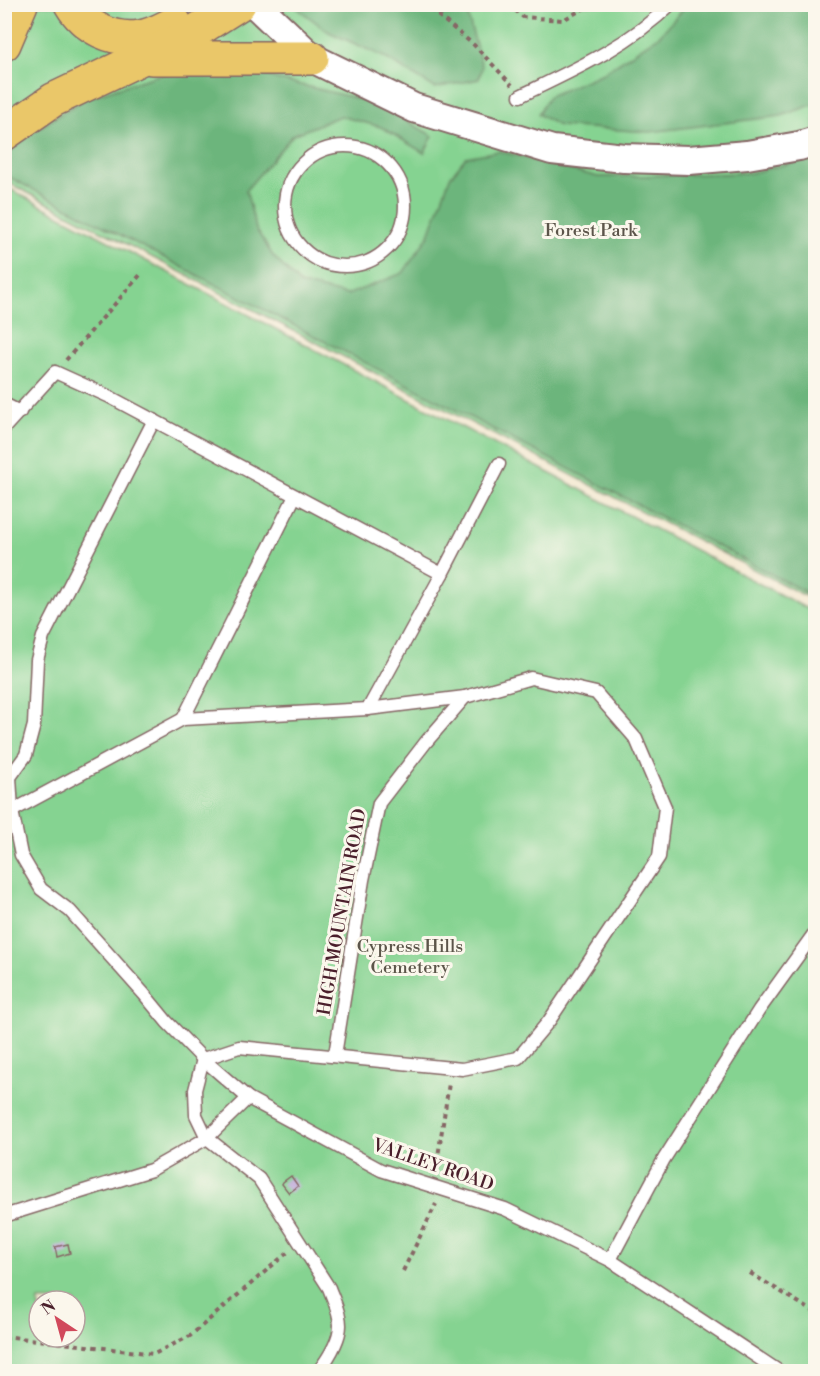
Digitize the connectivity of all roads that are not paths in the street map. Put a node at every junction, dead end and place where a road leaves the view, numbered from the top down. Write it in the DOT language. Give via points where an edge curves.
graph roads {
  1 [pos="21,4"];
  2 [pos="70,4"];
  3 [pos="205,4"];
  4 [pos="240,4"];
  5 [pos="255,4"];
  6 [pos="671,4"];
  7 [pos="183,13"];
  8 [pos="4,44"];
  9 [pos="144,58"];
  10 [pos="312,58"];
  11 [pos="520,96"];
  12 [pos="4,134"];
  13 [pos="816,141"];
  14 [pos="300,165"];
  15 [pos="4,404"];
  16 [pos="20,412"];
  17 [pos="154,420"];
  18 [pos="4,428"];
  19 [pos="500,464"];
  20 [pos="295,496"];
  21 [pos="442,574"];
  22 [pos="465,697"];
  23 [pos="368,709"];
  24 [pos="183,719"];
  25 [pos="7,775"];
  26 [pos="8,814"];
  27 [pos="816,931"];
  28 [pos="335,1055"];
  29 [pos="203,1059"];
  30 [pos="248,1098"];
  31 [pos="207,1138"];
  32 [pos="4,1216"];
  33 [pos="610,1260"];
  34 [pos="318,1371"];
  35 [pos="780,1371"];
  1 -- 8 [label="highway"];
  2 -- 7 [label="highway" via="88,25 120,37 141,37"];
  3 -- 7 [label="highway"];
  4 -- 9 [label="highway"];
  5 -- 10 [label="street"];
  6 -- 11 [label="lane" via="637,34"];
  9 -- 10 [label="highway"];
  9 -- 12 [label="highway" via="53,100"];
  10 -- 13 [label="street" via="414,108 552,150 689,160 747,155"];
  14 -- 14 [label="lane" via="289,182 285,219 292,237 304,251 320,262 339,267 358,266 390,247 401,231 406,212 405,193 386,161 370,150 351,146 315,153"];
  15 -- 16 [label="lane"];
  16 -- 17 [label="lane" via="55,372"];
  16 -- 18 [label="lane"];
  17 -- 20 [label="lane"];
  17 -- 25 [label="lane" via="44,637 38,660 34,725 26,755"];
  19 -- 21 [label="lane"];
  20 -- 21 [label="lane"];
  20 -- 24 [label="lane"];
  21 -- 23 [label="lane"];
  22 -- 23 [label="lane"];
  22 -- 28 [label="lane, HIGH MOUNTAIN ROAD" via="379,804"];
  22 -- 28 [label="lane" via="531,678 596,693 636,739 665,807 659,857 549,1021 518,1058 462,1068"];
  23 -- 24 [label="lane"];
  24 -- 26 [label="lane"];
  25 -- 26 [label="lane, VALLEY ROAD"];
  26 -- 29 [label="lane, VALLEY ROAD" via="21,855 41,889 70,911"];
  27 -- 33 [label="lane" via="759,1010 664,1159"];
  28 -- 29 [label="lane" via="239,1047"];
  29 -- 30 [label="lane, VALLEY ROAD"];
  29 -- 31 [label="lane" via="195,1090 196,1115"];
  30 -- 31 [label="lane"];
  30 -- 33 [label="lane, VALLEY ROAD" via="381,1170 505,1209"];
  31 -- 32 [label="lane" via="151,1170"];
  31 -- 34 [label="lane" via="259,1179 329,1288 340,1326 330,1355"];
  33 -- 35 [label="lane, VALLEY ROAD"];
}
